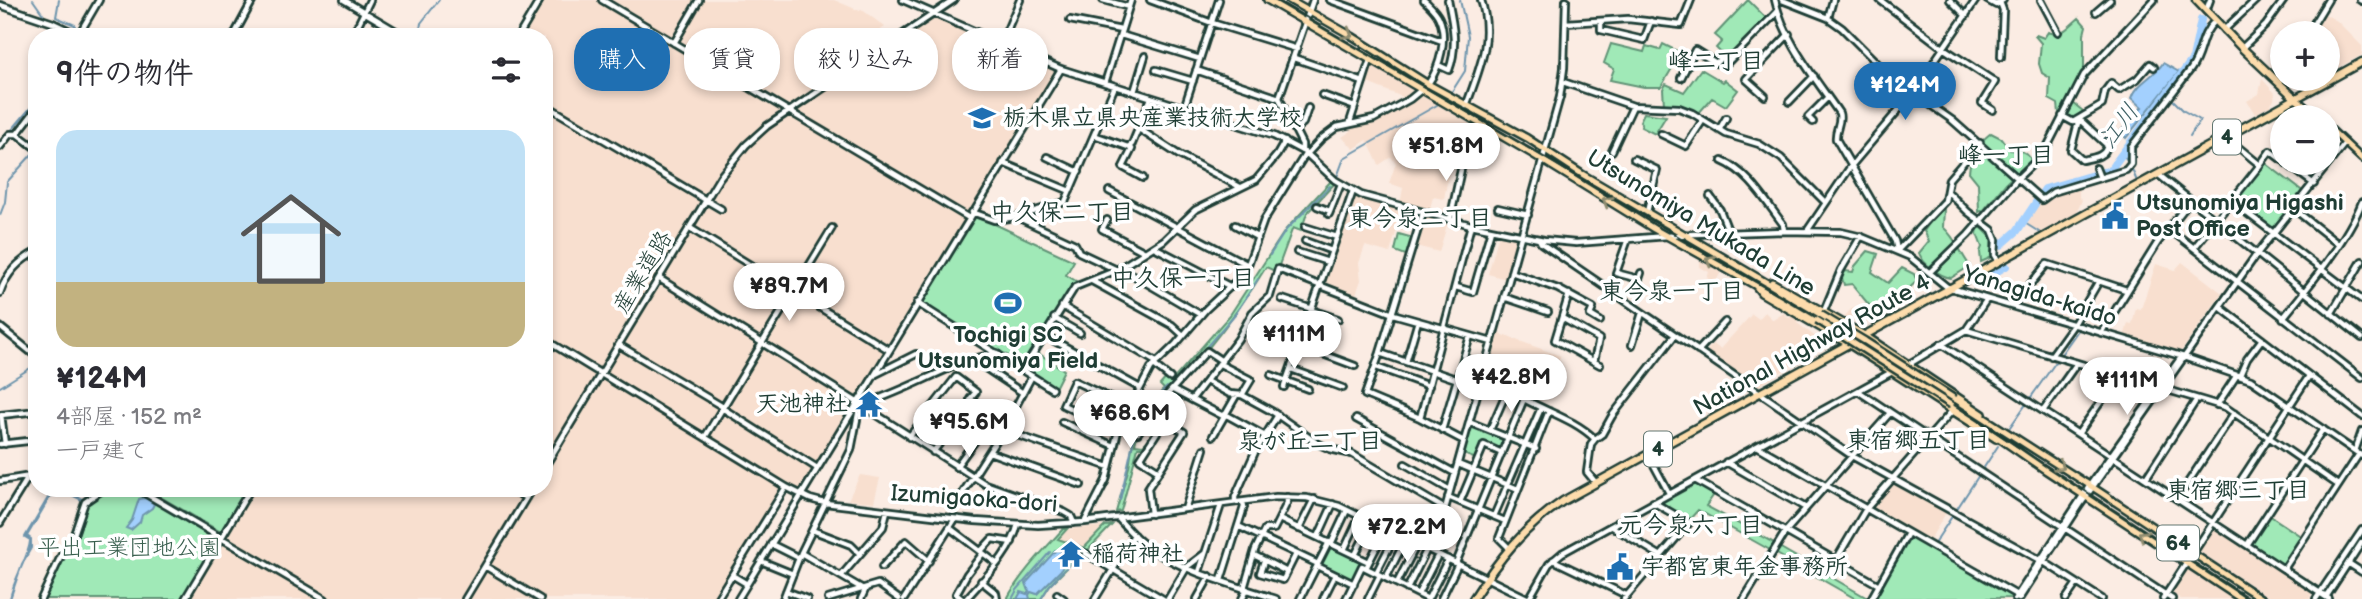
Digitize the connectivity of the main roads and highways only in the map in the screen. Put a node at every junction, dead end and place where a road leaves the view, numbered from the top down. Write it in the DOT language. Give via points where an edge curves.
graph roads {
  1 [pos="1267,0"];
  2 [pos="1289,0"];
  3 [pos="2199,1"];
  4 [pos="2362,62"];
  5 [pos="2296,99"];
  6 [pos="2303,105"];
  7 [pos="2340,138"];
  8 [pos="2362,159"];
  9 [pos="1755,285"];
  10 [pos="1820,315"];
  11 [pos="1866,336"];
  12 [pos="1848,344"];
  13 [pos="1952,405"];
  14 [pos="2031,448"];
  15 [pos="1473,599"];
  16 [pos="2241,599"];
  17 [pos="2262,599"];
  9 -- 1 [label="main road, Utsunomiya Mukada Line / 64, one-way"];
  2 -- 10 [label="main road, Utsunomiya Mukada Line / 64, one-way"];
  3 -- 5 [label="highway"];
  4 -- 5 [label="highway, 4"];
  5 -- 6 [label="main road"];
  5 -- 11 [label="highway, National Highway Route 4 / 4"];
  7 -- 8 [label="main road"];
  9 -- 10 [label="main road, Utsunomiya Mukada Line / 64"];
  9 -- 12 [label="main road" via="1761,293"];
  10 -- 11 [label="main road"];
  10 -- 13 [label="main road, Utsunomiya Mukada Line / 64, bridge"];
  11 -- 12 [label="highway, National Highway Route 4 / 4"];
  11 -- 14 [label="main road"];
  12 -- 13 [label="main road"];
  12 -- 15 [label="highway, National Highway Route 4 / 4" via="1544,515 1509,548"];
  13 -- 14 [label="main road, Utsunomiya Mukada Line / 64"];
  16 -- 13 [label="main road, Utsunomiya Mukada Line / 64, one-way"];
  14 -- 17 [label="main road, Utsunomiya Mukada Line / 64, one-way"];
}
